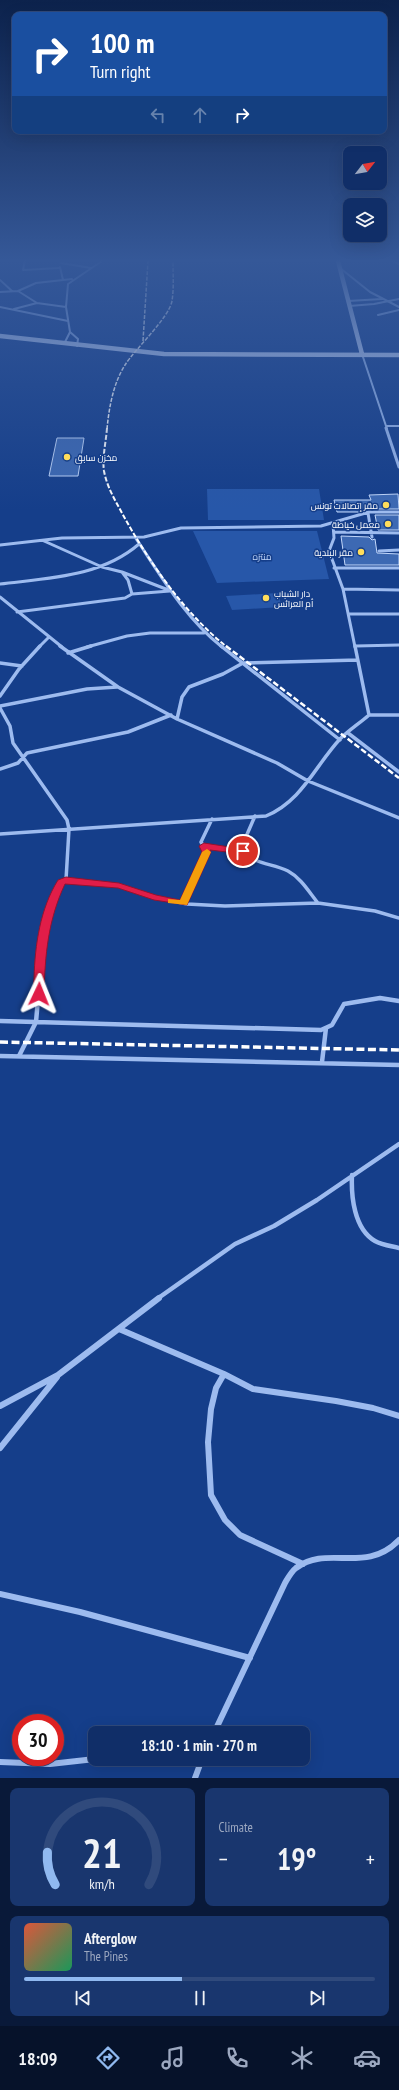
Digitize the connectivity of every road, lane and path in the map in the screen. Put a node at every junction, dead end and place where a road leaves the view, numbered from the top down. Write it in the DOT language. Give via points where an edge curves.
graph roads {
  1 [pos="65,344"];
  2 [pos="359,344"];
  3 [pos="81,345"];
  4 [pos="362,354"];
  5 [pos="399,354"];
  6 [pos="387,426"];
  7 [pos="399,426"];
  8 [pos="399,465"];
  9 [pos="399,512"];
  10 [pos="368,513"];
  11 [pos="333,524"];
  12 [pos="334,532"];
  13 [pos="371,533"];
  14 [pos="399,533"];
  15 [pos="135,537"];
  16 [pos="372,537"];
  17 [pos="42,540"];
  18 [pos="139,544"];
  19 [pos="0,545"];
  20 [pos="378,550"];
  21 [pos="399,550"];
  22 [pos="102,567"];
  23 [pos="334,568"];
  24 [pos="399,568"];
  25 [pos="122,572"];
  26 [pos="0,584"];
  27 [pos="344,589"];
  28 [pos="399,590"];
  29 [pos="172,591"];
  30 [pos="132,594"];
  31 [pos="0,597"];
  32 [pos="5,602"];
  33 [pos="0,603"];
  34 [pos="17,612"];
  35 [pos="350,614"];
  36 [pos="399,614"];
  37 [pos="204,633"];
  38 [pos="48,638"];
  39 [pos="399,645"];
  40 [pos="356,646"];
  41 [pos="68,653"];
  42 [pos="358,660"];
  43 [pos="0,663"];
  44 [pos="243,663"];
  45 [pos="22,666"];
  46 [pos="118,687"];
  47 [pos="0,696"];
  48 [pos="0,707"];
  49 [pos="171,715"];
  50 [pos="369,715"];
  51 [pos="399,715"];
  52 [pos="177,719"];
  53 [pos="348,733"];
  54 [pos="340,740"];
  55 [pos="22,756"];
  56 [pos="0,769"];
  57 [pos="399,772"];
  58 [pos="308,781"];
  59 [pos="255,816"];
  60 [pos="399,818"];
  61 [pos="212,819"];
  62 [pos="69,829"];
  63 [pos="0,834"];
  64 [pos="204,846"];
  65 [pos="243,851"];
  66 [pos="66,880"];
  67 [pos="183,903"];
  68 [pos="318,903"];
  69 [pos="399,911"];
  70 [pos="398,917"];
  71 [pos="399,1000"];
  72 [pos="0,1021"];
  73 [pos="36,1022"];
  74 [pos="326,1028"];
  75 [pos="0,1056"];
  76 [pos="19,1056"];
  77 [pos="322,1062"];
  78 [pos="399,1065"];
  79 [pos="399,1144"];
  80 [pos="352,1175"];
  81 [pos="399,1248"];
  82 [pos="119,1329"];
  83 [pos="224,1374"];
  84 [pos="58,1375"];
  85 [pos="0,1406"];
  86 [pos="399,1416"];
  87 [pos="0,1448"];
  88 [pos="399,1540"];
  89 [pos="303,1564"];
  90 [pos="0,1594"];
  91 [pos="250,1658"];
  92 [pos="217,1726"];
  93 [pos="88,1760"];
  94 [pos="0,1762"];
  95 [pos="199,1766"];
  96 [pos="195,1778"];
  1 -- 3 [label="main road"];
  2 -- 4 [label="main road"];
  3 -- 4 [label="main road" via="191,355"];
  4 -- 5 [label="main road"];
  4 -- 6 [label="street"];
  6 -- 7 [label="street"];
  6 -- 8 [label="street"];
  9 -- 10 [label="street"];
  10 -- 11 [label="street"];
  10 -- 13 [label="street"];
  11 -- 12 [label="street"];
  11 -- 15 [label="street" via="314,527 181,528"];
  12 -- 13 [label="street"];
  12 -- 23 [label="street" via="329,551"];
  13 -- 14 [label="street"];
  13 -- 16 [label="street"];
  15 -- 17 [label="street"];
  15 -- 18 [label="street"];
  17 -- 19 [label="street"];
  17 -- 22 [label="street"];
  18 -- 22 [label="street" via="124,556"];
  18 -- 29 [label="street"];
  20 -- 21 [label="street"];
  22 -- 25 [label="street"];
  22 -- 26 [label="street"];
  23 -- 24 [label="street"];
  23 -- 27 [label="street"];
  25 -- 29 [label="street"];
  25 -- 30 [label="street" via="128,580"];
  27 -- 28 [label="street"];
  27 -- 35 [label="street"];
  29 -- 30 [label="street"];
  29 -- 37 [label="street"];
  30 -- 34 [label="street" via="125,598"];
  31 -- 32 [label="street"];
  32 -- 33 [label="street"];
  32 -- 34 [label="street"];
  34 -- 38 [label="street"];
  35 -- 36 [label="street"];
  35 -- 40 [label="street"];
  37 -- 41 [label="street" via="127,636"];
  37 -- 44 [label="street"];
  38 -- 41 [label="street"];
  38 -- 45 [label="street"];
  39 -- 40 [label="street"];
  40 -- 42 [label="street"];
  41 -- 46 [label="street"];
  42 -- 44 [label="street"];
  42 -- 50 [label="street"];
  43 -- 45 [label="street"];
  44 -- 52 [label="street" via="189,687 181,697"];
  44 -- 54 [label="street"];
  45 -- 47 [label="street"];
  46 -- 48 [label="street" via="87,690"];
  46 -- 49 [label="street"];
  48 -- 55 [label="street" via="10,726 13,743"];
  49 -- 52 [label="street"];
  49 -- 55 [label="street" via="128,732"];
  50 -- 51 [label="street"];
  50 -- 53 [label="street"];
  52 -- 58 [label="street" via="244,746"];
  53 -- 54 [label="street"];
  53 -- 57 [label="street"];
  54 -- 58 [label="street"];
  55 -- 56 [label="street" via="18,763"];
  55 -- 62 [label="street" via="60,808"];
  58 -- 59 [label="street" via="286,806 274,814"];
  58 -- 60 [label="street"];
  59 -- 61 [label="street"];
  59 -- 65 [label="street" via="242,846"];
  61 -- 62 [label="street"];
  61 -- 64 [label="street" via="201,842"];
  62 -- 63 [label="street"];
  62 -- 66 [label="street"];
  64 -- 65 [label="street"];
  64 -- 67 [label="street" via="207,852"];
  65 -- 68 [label="street" via="255,861 293,875"];
  66 -- 67 [label="street" via="119,886"];
  66 -- 73 [label="street" via="59,884 44,928"];
  67 -- 68 [label="street" via="225,906"];
  68 -- 70 [label="street"];
  69 -- 70 [label="street"];
  71 -- 74 [label="street" via="358,1000 344,1004 332,1025"];
  72 -- 73 [label="street"];
  73 -- 74 [label="street" via="321,1030"];
  73 -- 76 [label="street"];
  74 -- 77 [label="street"];
  75 -- 76 [label="street"];
  76 -- 77 [label="street"];
  77 -- 78 [label="street"];
  79 -- 80 [label="street"];
  80 -- 81 [label="street" via="354,1203 368,1236 378,1243"];
  80 -- 82 [label="street" via="274,1226 235,1244"];
  82 -- 83 [label="street"];
  82 -- 84 [label="street"];
  83 -- 86 [label="street" via="253,1389 373,1408"];
  83 -- 89 [label="street" via="216,1388 211,1409 208,1442 211,1495 225,1520 240,1535"];
  84 -- 85 [label="street"];
  84 -- 87 [label="street"];
  88 -- 89 [label="street" via="396,1545 378,1555 354,1559 326,1558"];
  89 -- 91 [label="street" via="295,1569 285,1583"];
  90 -- 91 [label="street" via="74,1610"];
  91 -- 92 [label="street"];
  93 -- 94 [label="street" via="50,1764"];
  95 -- 96 [label="street"];
}
